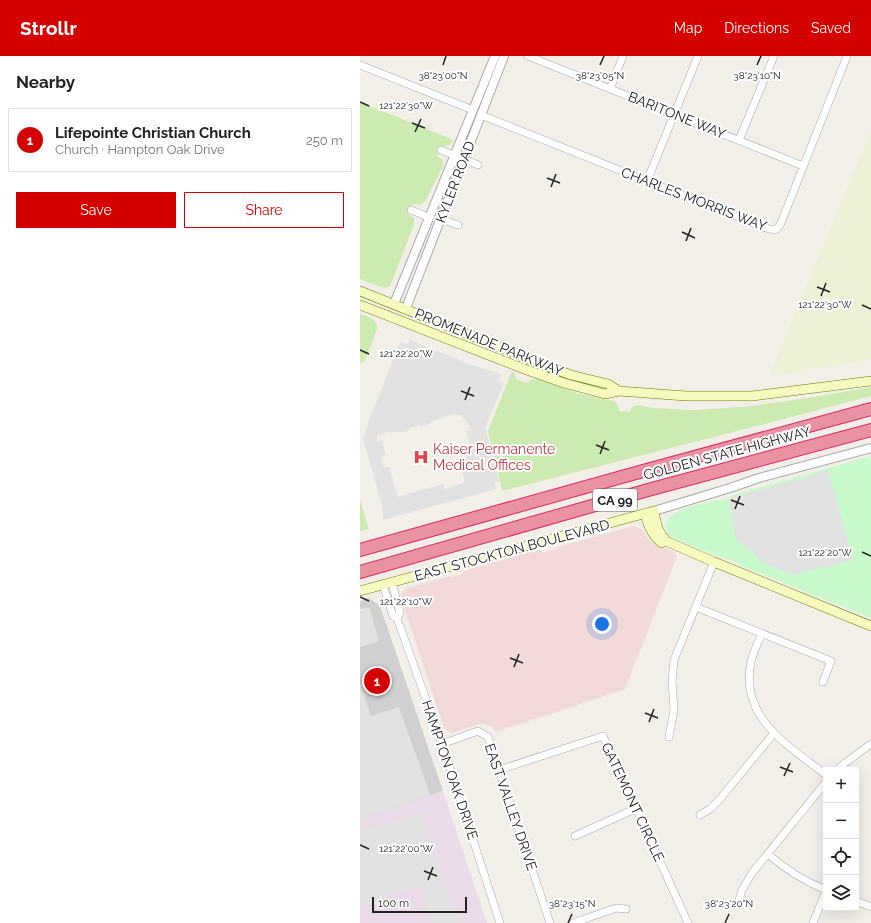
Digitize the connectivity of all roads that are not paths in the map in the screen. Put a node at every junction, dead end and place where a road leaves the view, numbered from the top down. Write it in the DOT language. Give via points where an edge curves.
graph roads {
  1 [pos="495,56"];
  2 [pos="500,56"];
  3 [pos="504,56"];
  4 [pos="528,56"];
  5 [pos="623,56"];
  6 [pos="698,56"];
  7 [pos="774,56"];
  8 [pos="847,56"];
  9 [pos="546,59"];
  10 [pos="360,65"];
  11 [pos="610,89"];
  12 [pos="473,110"];
  13 [pos="482,113"];
  14 [pos="674,114"];
  15 [pos="739,140"];
  16 [pos="441,150"];
  17 [pos="455,156"];
  18 [pos="464,160"];
  19 [pos="478,165"];
  20 [pos="803,166"];
  21 [pos="647,181"];
  22 [pos="411,210"];
  23 [pos="428,217"];
  24 [pos="441,219"];
  25 [pos="458,225"];
  26 [pos="418,278"];
  27 [pos="360,290"];
  28 [pos="394,304"];
  29 [pos="360,305"];
  30 [pos="406,308"];
  31 [pos="484,354"];
  32 [pos="528,358"];
  33 [pos="527,370"];
  34 [pos="571,374"];
  35 [pos="871,381"];
  36 [pos="619,391"];
  37 [pos="871,409"];
  38 [pos="871,430"];
  39 [pos="871,448"];
  40 [pos="654,511"];
  41 [pos="645,514"];
  42 [pos="360,550"];
  43 [pos="714,562"];
  44 [pos="360,572"];
  45 [pos="387,584"];
  46 [pos="360,591"];
  47 [pos="696,607"];
  48 [pos="871,626"];
  49 [pos="762,634"];
  50 [pos="823,682"];
  51 [pos="774,733"];
  52 [pos="669,737"];
  53 [pos="442,744"];
  54 [pos="871,744"];
  55 [pos="840,767"];
  56 [pos="499,770"];
  57 [pos="823,773"];
  58 [pos="823,786"];
  59 [pos="637,808"];
  60 [pos="700,816"];
  61 [pos="575,836"];
  62 [pos="768,854"];
  63 [pos="823,889"];
  64 [pos="823,898"];
  65 [pos="739,900"];
  66 [pos="859,902"];
  67 [pos="871,907"];
  68 [pos="626,909"];
  69 [pos="500,923"];
  70 [pos="550,923"];
  71 [pos="573,923"];
  72 [pos="688,923"];
  73 [pos="813,923"];
  1 -- 12 [label="street, KYLER ROAD"];
  2 -- 13 [label="street" via="483,98"];
  3 -- 13 [label="street, KYLER ROAD"];
  4 -- 9 [label="street, BARITONE WAY"];
  5 -- 11 [label="street"];
  6 -- 14 [label="street"];
  7 -- 15 [label="street"];
  8 -- 20 [label="street, CHARLES MORRIS WAY"];
  9 -- 11 [label="street, BARITONE WAY"];
  10 -- 12 [label="street"];
  11 -- 14 [label="street, BARITONE WAY"];
  12 -- 17 [label="street, KYLER ROAD"];
  13 -- 18 [label="street, KYLER ROAD"];
  13 -- 21 [label="street, CHARLES MORRIS WAY"];
  14 -- 15 [label="street, BARITONE WAY"];
  14 -- 21 [label="street"];
  15 -- 20 [label="street, BARITONE WAY"];
  16 -- 17 [label="street"];
  17 -- 18 [label="street"];
  17 -- 23 [label="street, KYLER ROAD"];
  18 -- 19 [label="street"];
  18 -- 24 [label="street, KYLER ROAD"];
  20 -- 21 [label="street, CHARLES MORRIS WAY" via="781,223 773,230"];
  22 -- 23 [label="street"];
  23 -- 26 [label="street" via="432,219 433,224 420,259"];
  23 -- 28 [label="street, KYLER ROAD"];
  24 -- 25 [label="street"];
  24 -- 26 [label="street, KYLER ROAD"];
  26 -- 30 [label="street, KYLER ROAD"];
  27 -- 28 [label="main road, PROMENADE PARKWAY"];
  28 -- 30 [label="main road, PROMENADE PARKWAY"];
  29 -- 31 [label="main road, PROMENADE PARKWAY"];
  30 -- 32 [label="main road, PROMENADE PARKWAY"];
  31 -- 32 [label="main road" via="489,351 520,361"];
  31 -- 33 [label="main road, PROMENADE PARKWAY"];
  32 -- 34 [label="main road, PROMENADE PARKWAY"];
  33 -- 34 [label="main road" via="531,367 566,377"];
  33 -- 36 [label="main road, PROMENADE PARKWAY" via="605,394"];
  34 -- 36 [label="main road, PROMENADE PARKWAY" via="608,384"];
  35 -- 36 [label="main road, PROMENADE PARKWAY" via="752,396 686,396"];
  37 -- 42 [label="highway, GOLDEN STATE HIGHWAY / CA 99"];
  38 -- 44 [label="highway, GOLDEN STATE HIGHWAY / CA 99"];
  39 -- 40 [label="street, EAST STOCKTON BOULEVARD" via="759,478"];
  40 -- 41 [label="main road, EAST STOCKTON BOULEVARD"];
  40 -- 43 [label="main road" via="662,537 674,545"];
  41 -- 43 [label="main road" via="649,528 664,545"];
  41 -- 45 [label="main road, EAST STOCKTON BOULEVARD"];
  43 -- 47 [label="street"];
  43 -- 48 [label="main road"];
  45 -- 46 [label="main road, EAST STOCKTON BOULEVARD"];
  45 -- 53 [label="street, HAMPTON OAK DRIVE" via="400,613 397,618"];
  47 -- 49 [label="street"];
  47 -- 52 [label="street" via="673,667 674,710"];
  49 -- 50 [label="street" via="831,662"];
  49 -- 51 [label="street" via="751,663 749,686 752,701 759,715"];
  51 -- 57 [label="street"];
  51 -- 60 [label="street" via="720,799"];
  53 -- 56 [label="street, EAST VALLEY DRIVE" via="478,732 488,737"];
  53 -- 69 [label="street, HAMPTON OAK DRIVE"];
  54 -- 55 [label="street"];
  56 -- 59 [label="street, GATEMONT CIRCLE" via="602,736"];
  56 -- 70 [label="street, EAST VALLEY DRIVE"];
  58 -- 62 [label="street"];
  59 -- 61 [label="street"];
  59 -- 72 [label="street, GATEMONT CIRCLE"];
  62 -- 63 [label="street" via="790,872"];
  62 -- 65 [label="street" via="748,878"];
  64 -- 73 [label="street"];
  66 -- 67 [label="street"];
  68 -- 71 [label="street" via="616,908"];
}
